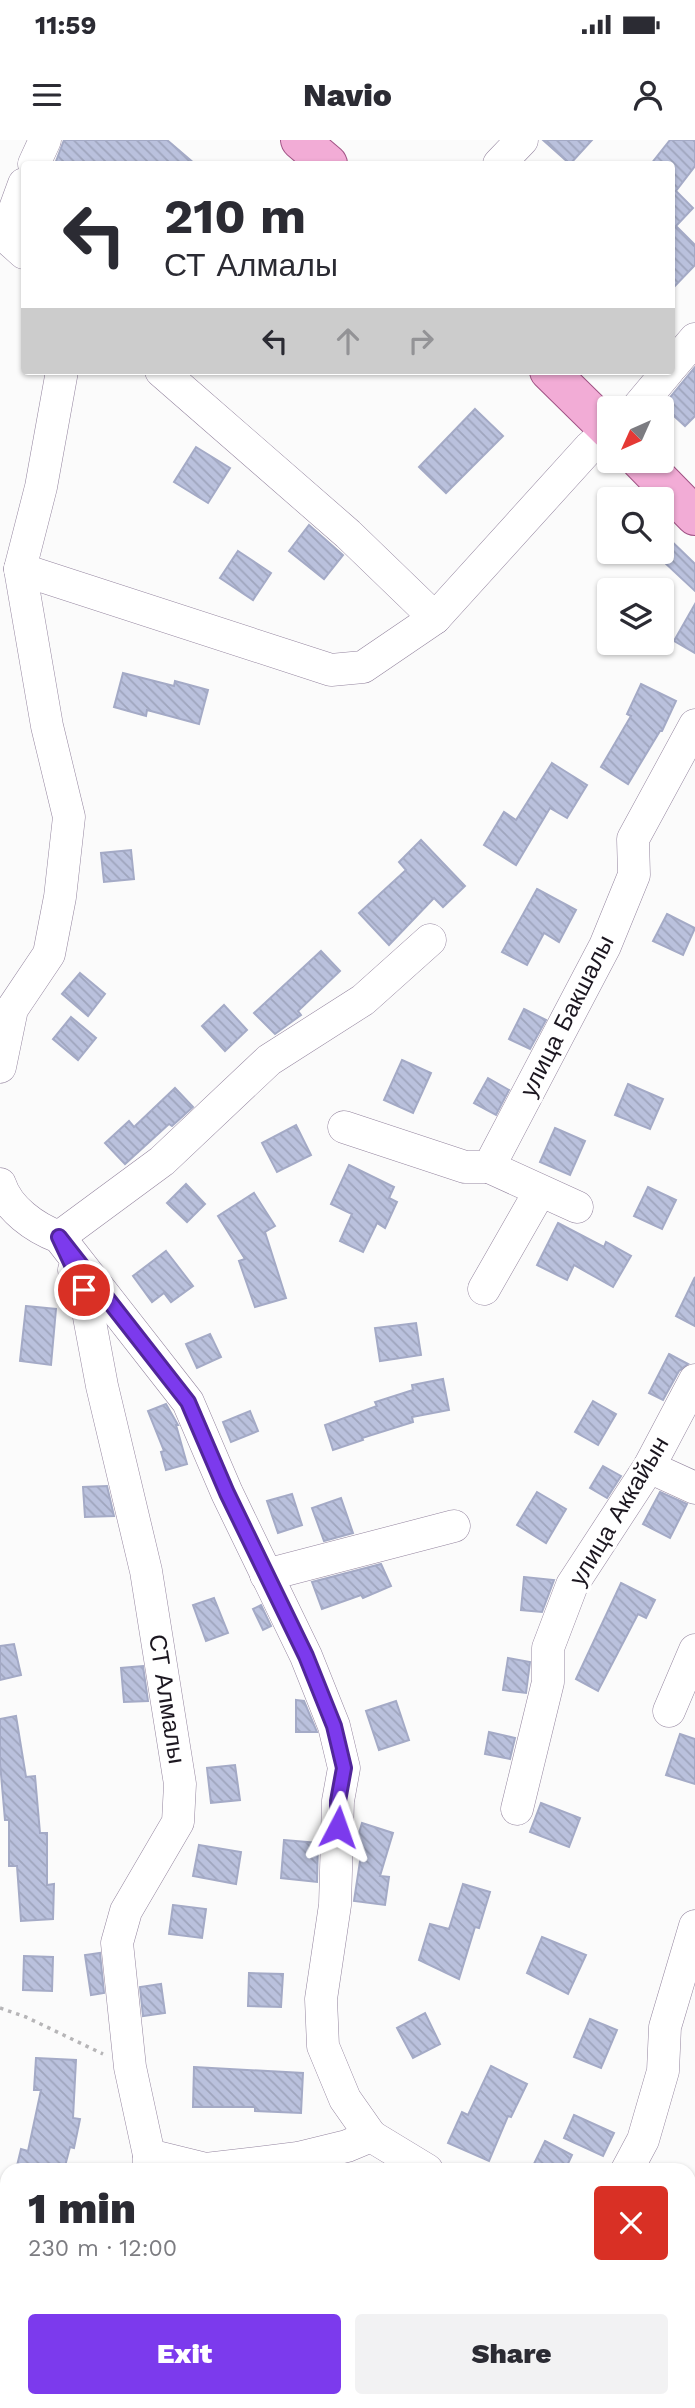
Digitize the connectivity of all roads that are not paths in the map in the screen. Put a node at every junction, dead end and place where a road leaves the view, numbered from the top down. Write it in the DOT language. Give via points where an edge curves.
graph roads {
  1 [pos="45,140"];
  2 [pos="300,140"];
  3 [pos="522,140"];
  4 [pos="35,161"];
  5 [pos="324,161"];
  6 [pos="502,161"];
  7 [pos="21,191"];
  8 [pos="21,250"];
  9 [pos="695,339"];
  10 [pos="675,362"];
  11 [pos="61,375"];
  12 [pos="166,375"];
  13 [pos="553,375"];
  14 [pos="665,375"];
  15 [pos="647,396"];
  16 [pos="597,418"];
  17 [pos="597,441"];
  18 [pos="653,473"];
  19 [pos="695,516"];
  20 [pos="20,569"];
  21 [pos="435,618"];
  22 [pos="695,725"];
  23 [pos="430,940"];
  24 [pos="0,1067"];
  25 [pos="344,1127"];
  26 [pos="489,1167"];
  27 [pos="0,1184"];
  28 [pos="540,1191"];
  29 [pos="577,1207"];
  30 [pos="59,1237"];
  31 [pos="484,1289"];
  32 [pos="695,1380"];
  33 [pos="649,1466"];
  34 [pos="695,1488"];
  35 [pos="454,1526"];
  36 [pos="266,1574"];
  37 [pos="695,1650"];
  38 [pos="669,1711"];
  39 [pos="517,1809"];
  40 [pos="695,1926"];
  41 [pos="371,2136"];
  42 [pos="149,2163"];
  43 [pos="256,2163"];
  44 [pos="416,2163"];
  45 [pos="631,2163"];
  1 -- 4 [label="street"];
  2 -- 5 [label="main road"];
  3 -- 6 [label="street"];
  7 -- 8 [label="street" via="5,236"];
  9 -- 10 [label="street"];
  11 -- 20 [label="street"];
  12 -- 21 [label="street" via="348,534"];
  13 -- 16 [label="main road"];
  14 -- 15 [label="street"];
  17 -- 21 [label="street"];
  18 -- 19 [label="main road"];
  20 -- 21 [label="street" via="331,670 363,667"];
  20 -- 24 [label="street" via="47,726 69,817 49,954 12,1009"];
  22 -- 26 [label="street, улица Бакшалы" via="633,839 634,875 605,946"];
  23 -- 30 [label="street" via="363,1000 269,1060 162,1161"];
  25 -- 26 [label="street" via="466,1167"];
  26 -- 28 [label="street"];
  27 -- 30 [label="street" via="16,1210"];
  28 -- 29 [label="street"];
  28 -- 31 [label="street"];
  30 -- 36 [label="street" via="188,1402"];
  30 -- 42 [label="street, СТ Алмалы" via="84,1290 146,1571 180,1784 178,1822 126,1911 117,1943 130,2067"];
  32 -- 33 [label="street, улица Аккайын"];
  33 -- 34 [label="street"];
  33 -- 39 [label="street, улица Аккайын" via="572,1585 548,1648 548,1682"];
  35 -- 36 [label="street"];
  36 -- 41 [label="street" via="306,1656 334,1726 344,1768 338,1801 335,1905 321,1999 323,2046 345,2099"];
  37 -- 38 [label="street"];
  40 -- 45 [label="street" via="665,2027 663,2071 643,2140"];
  41 -- 43 [label="street" via="298,2158"];
  41 -- 44 [label="street"];
}
